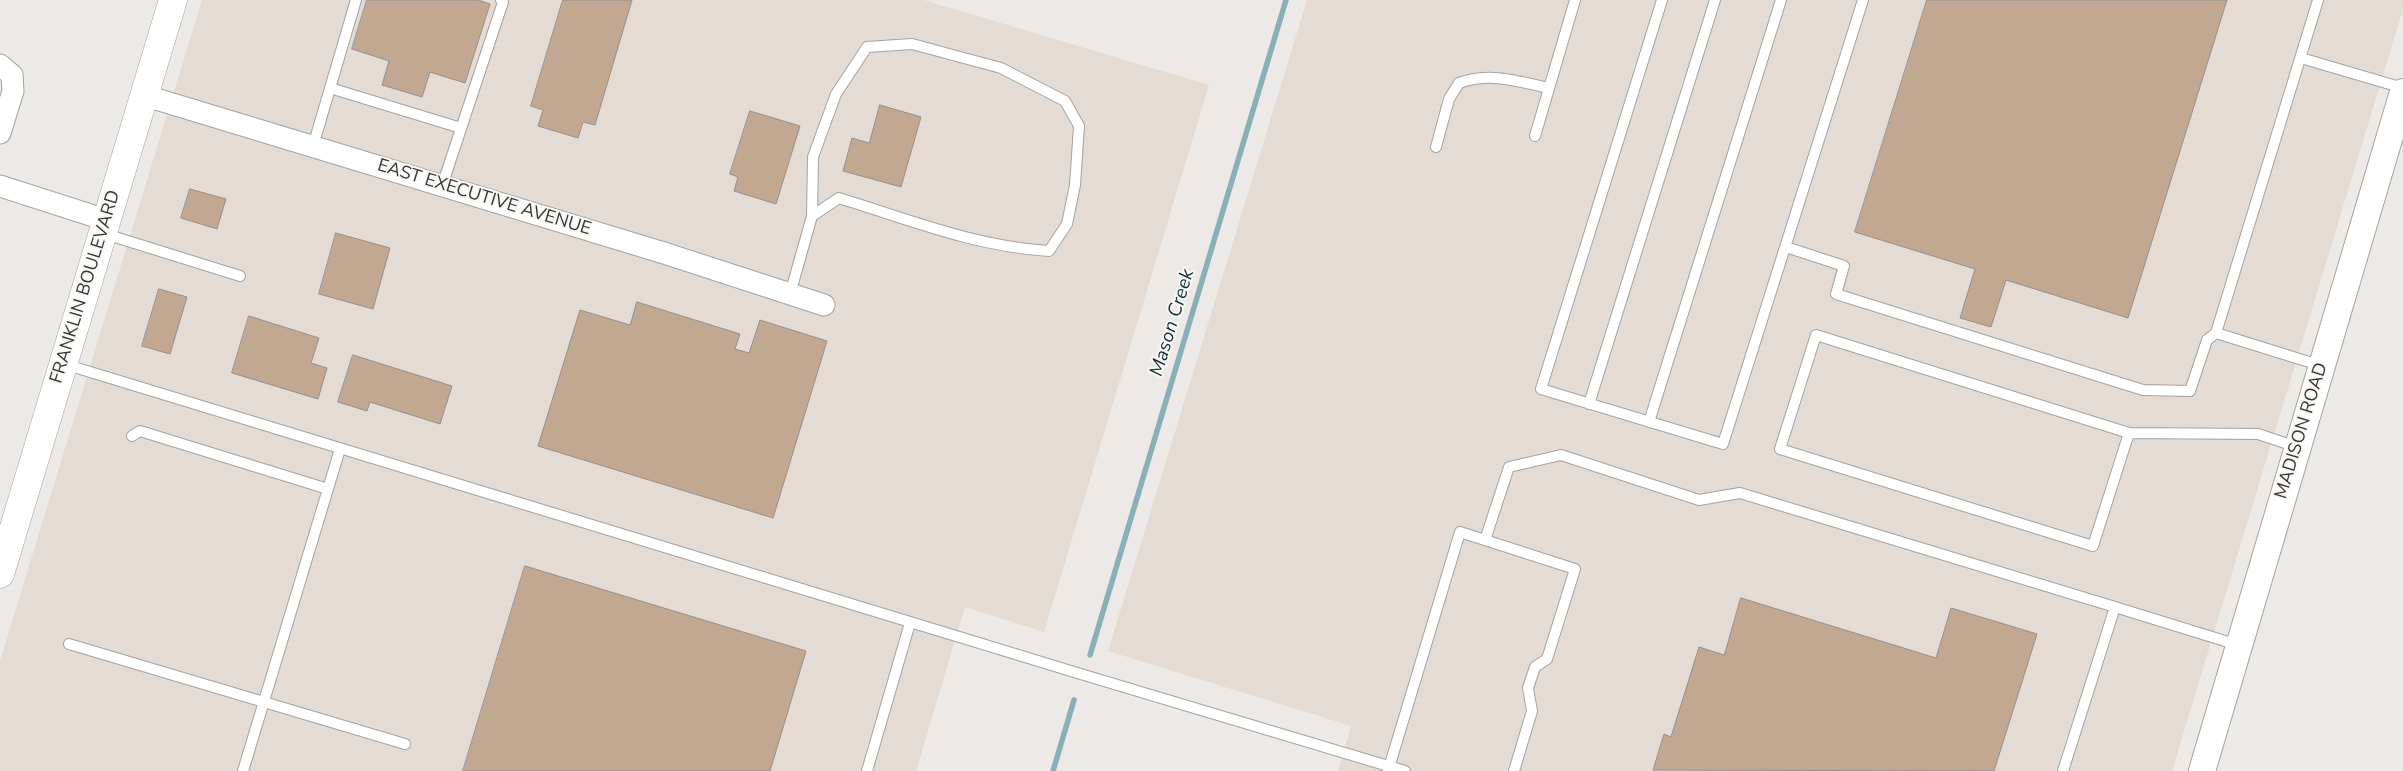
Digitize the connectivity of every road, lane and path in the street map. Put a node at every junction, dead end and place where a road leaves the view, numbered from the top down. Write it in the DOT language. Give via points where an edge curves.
graph roads {
  1 [pos="173,0"];
  2 [pos="356,0"];
  3 [pos="501,0"];
  4 [pos="1575,0"];
  5 [pos="1662,0"];
  6 [pos="1716,0"];
  7 [pos="1781,0"];
  8 [pos="1864,0"];
  9 [pos="2318,0"];
  10 [pos="2301,58"];
  11 [pos="0,65"];
  12 [pos="330,88"];
  13 [pos="1549,88"];
  14 [pos="2403,90"];
  15 [pos="143,95"];
  16 [pos="461,128"];
  17 [pos="0,134"];
  18 [pos="1535,136"];
  19 [pos="312,146"];
  20 [pos="1436,147"];
  21 [pos="0,186"];
  22 [pos="442,186"];
  23 [pos="812,216"];
  24 [pos="104,226"];
  25 [pos="1786,247"];
  26 [pos="240,276"];
  27 [pos="790,294"];
  28 [pos="824,305"];
  29 [pos="2216,332"];
  30 [pos="63,363"];
  31 [pos="2322,366"];
  32 [pos="1589,404"];
  33 [pos="1649,422"];
  34 [pos="2129,433"];
  35 [pos="132,436"];
  36 [pos="2297,447"];
  37 [pos="340,449"];
  38 [pos="328,489"];
  39 [pos="1485,540"];
  40 [pos="0,574"];
  41 [pos="2115,607"];
  42 [pos="910,623"];
  43 [pos="69,644"];
  44 [pos="2238,645"];
  45 [pos="264,702"];
  46 [pos="405,744"];
  47 [pos="1388,768"];
  48 [pos="243,771"];
  49 [pos="867,771"];
  50 [pos="1405,771"];
  51 [pos="1514,771"];
  52 [pos="2063,771"];
  53 [pos="2202,771"];
  1 -- 15 [label="main road, FRANKLIN BOULEVARD"];
  2 -- 12 [label="lane"];
  3 -- 16 [label="lane" via="503,2"];
  4 -- 13 [label="lane"];
  5 -- 32 [label="lane" via="1541,389"];
  6 -- 32 [label="lane"];
  7 -- 33 [label="lane"];
  8 -- 25 [label="lane"];
  9 -- 10 [label="lane"];
  10 -- 14 [label="lane"];
  10 -- 29 [label="lane"];
  11 -- 17 [label="street" via="12,75 13,91"];
  12 -- 16 [label="lane"];
  12 -- 19 [label="lane"];
  13 -- 18 [label="lane"];
  13 -- 20 [label="lane" via="1494,76 1459,82 1449,98"];
  14 -- 31 [label="street, MADISON ROAD"];
  15 -- 19 [label="street, EAST EXECUTIVE AVENUE"];
  15 -- 24 [label="main road, FRANKLIN BOULEVARD"];
  16 -- 22 [label="lane"];
  19 -- 22 [label="street, EAST EXECUTIVE AVENUE"];
  21 -- 24 [label="street"];
  22 -- 27 [label="street, EAST EXECUTIVE AVENUE"];
  23 -- 23 [label="lane" via="839,198 1012,249 1049,251 1067,224 1075,185 1079,126 1065,101 1001,68 912,44 867,46 836,94 814,157"];
  23 -- 27 [label="lane"];
  24 -- 26 [label="lane"];
  24 -- 30 [label="main road, FRANKLIN BOULEVARD"];
  25 -- 29 [label="lane" via="1844,266 1836,294 2143,390 2190,391 2206,340"];
  25 -- 33 [label="lane" via="1723,444"];
  27 -- 28 [label="street, EAST EXECUTIVE AVENUE"];
  29 -- 31 [label="lane"];
  30 -- 37 [label="lane"];
  30 -- 40 [label="main road, FRANKLIN BOULEVARD"];
  31 -- 36 [label="street, MADISON ROAD"];
  32 -- 33 [label="lane"];
  34 -- 34 [label="lane" via="1816,335 1780,449 2093,546"];
  34 -- 36 [label="lane" via="2258,434"];
  35 -- 38 [label="lane" via="140,430"];
  36 -- 44 [label="street, MADISON ROAD"];
  37 -- 38 [label="lane"];
  37 -- 42 [label="lane"];
  38 -- 45 [label="lane"];
  39 -- 41 [label="lane" via="1509,467 1561,455 1699,500 1740,493"];
  39 -- 47 [label="lane" via="1460,532"];
  39 -- 51 [label="lane" via="1575,569 1547,659 1535,667 1528,688 1532,711"];
  41 -- 44 [label="lane"];
  41 -- 52 [label="lane"];
  42 -- 47 [label="lane"];
  42 -- 49 [label="lane"];
  43 -- 45 [label="lane"];
  44 -- 53 [label="street, MADISON ROAD"];
  45 -- 46 [label="lane"];
  45 -- 48 [label="lane"];
  47 -- 50 [label="lane"];
}
